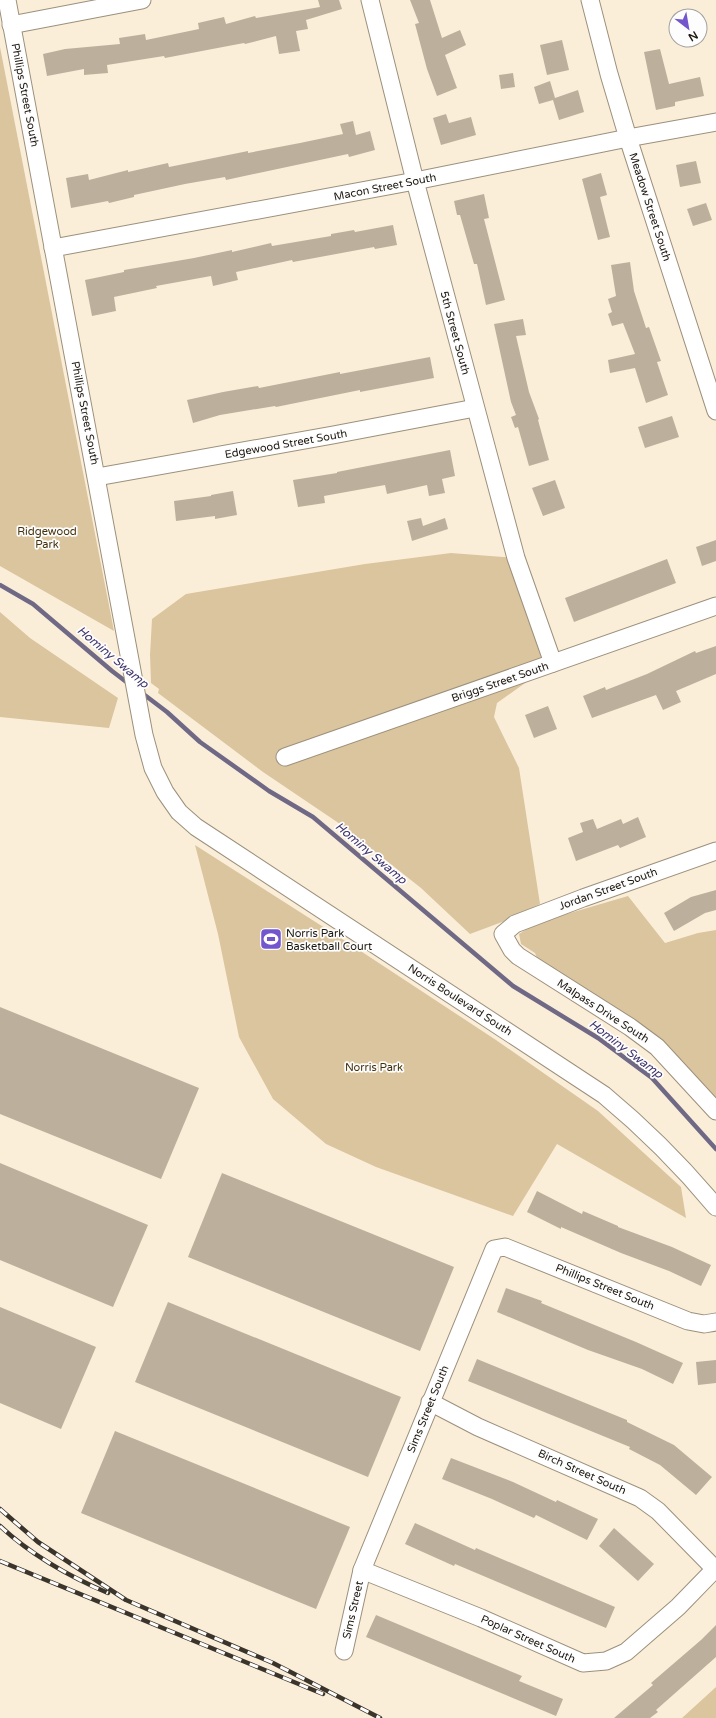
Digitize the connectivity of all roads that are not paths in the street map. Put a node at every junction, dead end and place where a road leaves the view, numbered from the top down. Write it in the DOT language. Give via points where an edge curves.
graph roads {
  1 [pos="7,0"];
  2 [pos="142,0"];
  3 [pos="370,0"];
  4 [pos="590,0"];
  5 [pos="11,25"];
  6 [pos="716,122"];
  7 [pos="628,138"];
  8 [pos="415,181"];
  9 [pos="53,248"];
  10 [pos="475,408"];
  11 [pos="716,411"];
  12 [pos="97,477"];
  13 [pos="716,606"];
  14 [pos="553,663"];
  15 [pos="285,757"];
  16 [pos="185,817"];
  17 [pos="716,851"];
  18 [pos="503,934"];
  19 [pos="716,1111"];
  20 [pos="716,1207"];
  21 [pos="494,1250"];
  22 [pos="716,1322"];
  23 [pos="430,1402"];
  24 [pos="715,1569"];
  25 [pos="362,1570"];
  26 [pos="344,1651"];
  1 -- 5 [label="street, Phillips Street South"];
  2 -- 5 [label="street"];
  3 -- 8 [label="street, 5th Street South"];
  4 -- 7 [label="street, Meadow Street South"];
  5 -- 9 [label="street, Phillips Street South"];
  6 -- 7 [label="street, Macon Street South"];
  7 -- 8 [label="street, Macon Street South"];
  7 -- 11 [label="street, Meadow Street South"];
  8 -- 9 [label="street, Macon Street South"];
  8 -- 10 [label="street, 5th Street South"];
  9 -- 12 [label="street, Phillips Street South"];
  10 -- 12 [label="street, Edgewood Street South"];
  10 -- 14 [label="street, 5th Street South" via="516,558"];
  12 -- 16 [label="street, Phillips Street South" via="144,735 156,774 165,792"];
  13 -- 14 [label="street, Briggs Street South"];
  14 -- 15 [label="street, Briggs Street South"];
  16 -- 20 [label="street, Norris Boulevard South" via="196,827 604,1095 646,1130"];
  17 -- 18 [label="street, Jordan Street South" via="515,924"];
  18 -- 19 [label="street, Malpass Drive South" via="518,956 657,1047"];
  21 -- 22 [label="street, Phillips Street South" via="505,1247 688,1321 704,1324"];
  21 -- 23 [label="street, Sims Street South"];
  23 -- 24 [label="street, Birch Street South" via="478,1427 640,1498 658,1510"];
  23 -- 25 [label="street, Sims Street South"];
  24 -- 25 [label="street, Poplar Street South" via="678,1607 626,1652 606,1661 583,1663"];
  25 -- 26 [label="street, Sims Street"];
}
